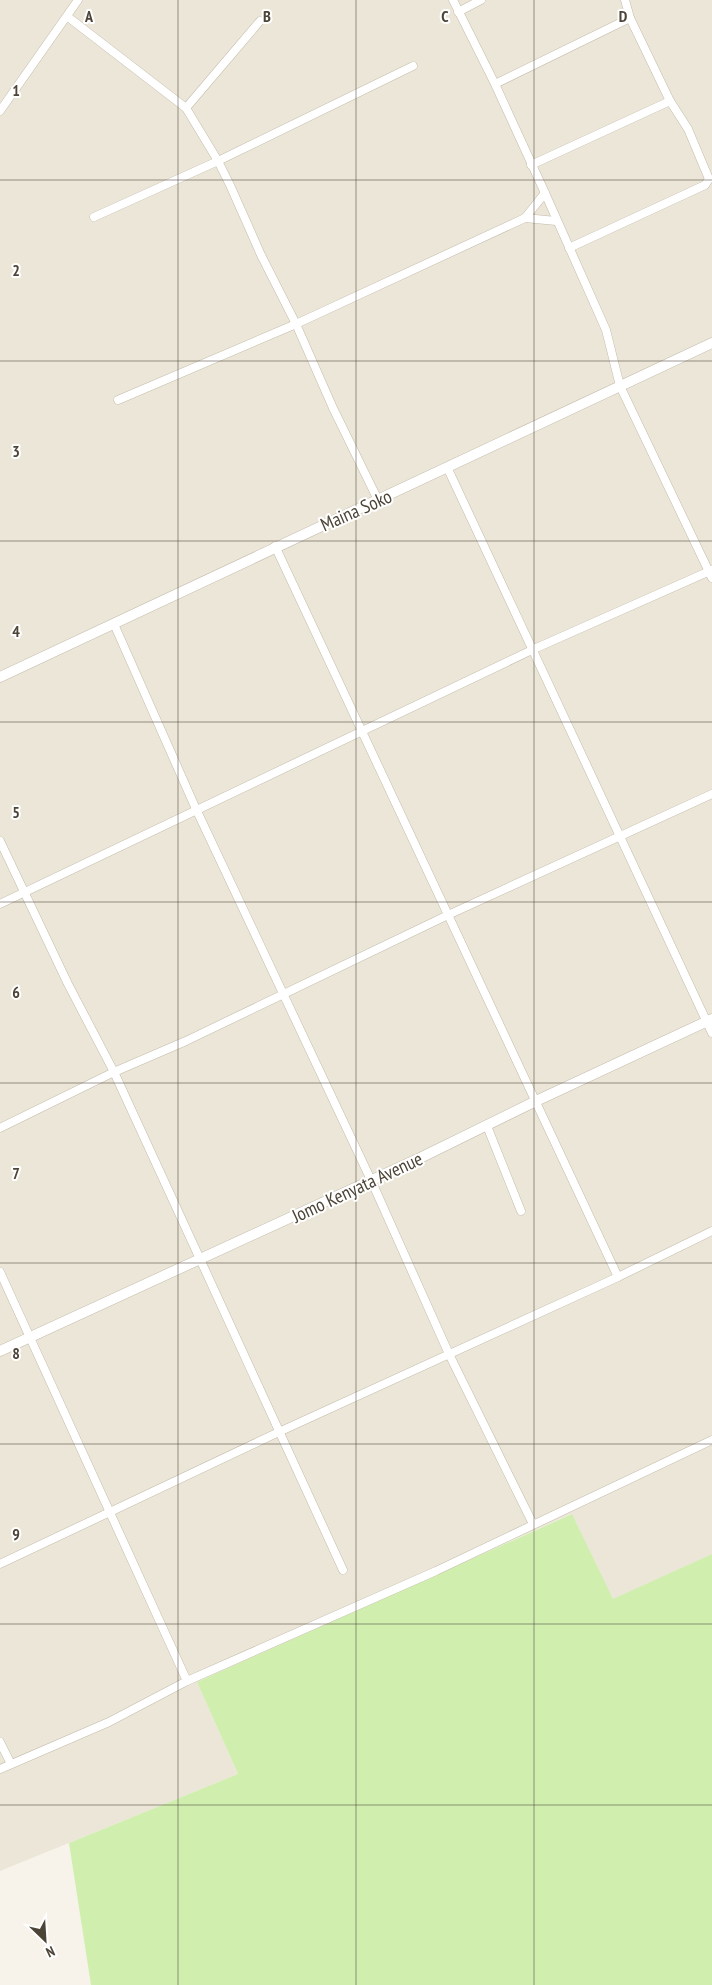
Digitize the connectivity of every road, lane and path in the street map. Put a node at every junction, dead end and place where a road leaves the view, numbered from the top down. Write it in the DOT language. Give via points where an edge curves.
graph roads {
  1 [pos="78,0"];
  2 [pos="452,0"];
  3 [pos="481,0"];
  4 [pos="625,0"];
  5 [pos="458,12"];
  6 [pos="68,16"];
  7 [pos="630,18"];
  8 [pos="260,21"];
  9 [pos="413,66"];
  10 [pos="495,84"];
  11 [pos="670,101"];
  12 [pos="186,108"];
  13 [pos="0,111"];
  14 [pos="218,161"];
  15 [pos="531,166"];
  16 [pos="545,193"];
  17 [pos="94,217"];
  18 [pos="525,218"];
  19 [pos="556,220"];
  20 [pos="569,248"];
  21 [pos="296,324"];
  22 [pos="712,343"];
  23 [pos="620,386"];
  24 [pos="118,400"];
  25 [pos="447,467"];
  26 [pos="378,500"];
  27 [pos="275,546"];
  28 [pos="711,573"];
  29 [pos="114,624"];
  30 [pos="534,649"];
  31 [pos="0,677"];
  32 [pos="362,730"];
  33 [pos="712,794"];
  34 [pos="196,809"];
  35 [pos="621,837"];
  36 [pos="0,841"];
  37 [pos="25,892"];
  38 [pos="0,904"];
  39 [pos="448,915"];
  40 [pos="282,995"];
  41 [pos="710,1020"];
  42 [pos="712,1032"];
  43 [pos="114,1072"];
  44 [pos="536,1101"];
  45 [pos="487,1126"];
  46 [pos="0,1128"];
  47 [pos="371,1180"];
  48 [pos="522,1211"];
  49 [pos="712,1231"];
  50 [pos="200,1259"];
  51 [pos="0,1272"];
  52 [pos="618,1277"];
  53 [pos="30,1337"];
  54 [pos="0,1351"];
  55 [pos="449,1354"];
  56 [pos="281,1431"];
  57 [pos="712,1440"];
  58 [pos="111,1513"];
  59 [pos="533,1524"];
  60 [pos="0,1564"];
  61 [pos="343,1570"];
  62 [pos="187,1681"];
  63 [pos="0,1742"];
  64 [pos="10,1764"];
  65 [pos="0,1768"];
  1 -- 6 [label="street"];
  2 -- 5 [label="street"];
  3 -- 5 [label="street"];
  4 -- 7 [label="street"];
  5 -- 10 [label="street"];
  6 -- 12 [label="street"];
  6 -- 13 [label="street"];
  7 -- 10 [label="street"];
  7 -- 11 [label="street"];
  8 -- 12 [label="street"];
  9 -- 14 [label="street"];
  10 -- 15 [label="street"];
  11 -- 15 [label="street"];
  11 -- 20 [label="street" via="680,114 708,172 706,185"];
  12 -- 14 [label="street"];
  14 -- 17 [label="street"];
  14 -- 21 [label="street"];
  15 -- 16 [label="street"];
  16 -- 18 [label="street"];
  16 -- 19 [label="street"];
  18 -- 19 [label="street"];
  18 -- 21 [label="street"];
  19 -- 20 [label="street"];
  20 -- 23 [label="street" via="606,330"];
  21 -- 24 [label="street"];
  21 -- 26 [label="street"];
  22 -- 23 [label="street, Maina Soko"];
  23 -- 25 [label="street, Maina Soko"];
  23 -- 28 [label="street"];
  25 -- 26 [label="street, Maina Soko"];
  25 -- 30 [label="street"];
  26 -- 27 [label="street, Maina Soko"];
  27 -- 29 [label="street, Maina Soko"];
  27 -- 32 [label="street"];
  28 -- 30 [label="street"];
  29 -- 31 [label="street, Maina Soko"];
  29 -- 34 [label="street"];
  30 -- 32 [label="street"];
  30 -- 35 [label="street"];
  32 -- 34 [label="street"];
  32 -- 39 [label="street"];
  33 -- 35 [label="street"];
  34 -- 37 [label="street"];
  34 -- 40 [label="street"];
  35 -- 39 [label="street"];
  35 -- 41 [label="street"];
  36 -- 37 [label="street"];
  37 -- 38 [label="street"];
  37 -- 43 [label="street"];
  39 -- 40 [label="street"];
  39 -- 44 [label="street"];
  40 -- 43 [label="street"];
  40 -- 47 [label="street"];
  41 -- 42 [label="street"];
  41 -- 44 [label="street, Jomo Kenyata Avenue"];
  43 -- 46 [label="street"];
  43 -- 50 [label="street"];
  44 -- 45 [label="street, Jomo Kenyata Avenue"];
  44 -- 52 [label="street"];
  45 -- 47 [label="street, Jomo Kenyata Avenue"];
  45 -- 48 [label="street"];
  47 -- 50 [label="street, Jomo Kenyata Avenue"];
  47 -- 55 [label="street"];
  49 -- 52 [label="street"];
  50 -- 53 [label="street, Jomo Kenyata Avenue"];
  50 -- 56 [label="street"];
  51 -- 53 [label="street"];
  52 -- 55 [label="street"];
  53 -- 54 [label="street, Jomo Kenyata Avenue"];
  53 -- 58 [label="street"];
  55 -- 56 [label="street"];
  55 -- 59 [label="street"];
  56 -- 58 [label="street"];
  56 -- 61 [label="street"];
  57 -- 59 [label="street"];
  58 -- 60 [label="street"];
  58 -- 62 [label="street"];
  59 -- 62 [label="street" via="436,1571"];
  62 -- 64 [label="street" via="109,1722"];
  63 -- 64 [label="street"];
  64 -- 65 [label="street"];
}
